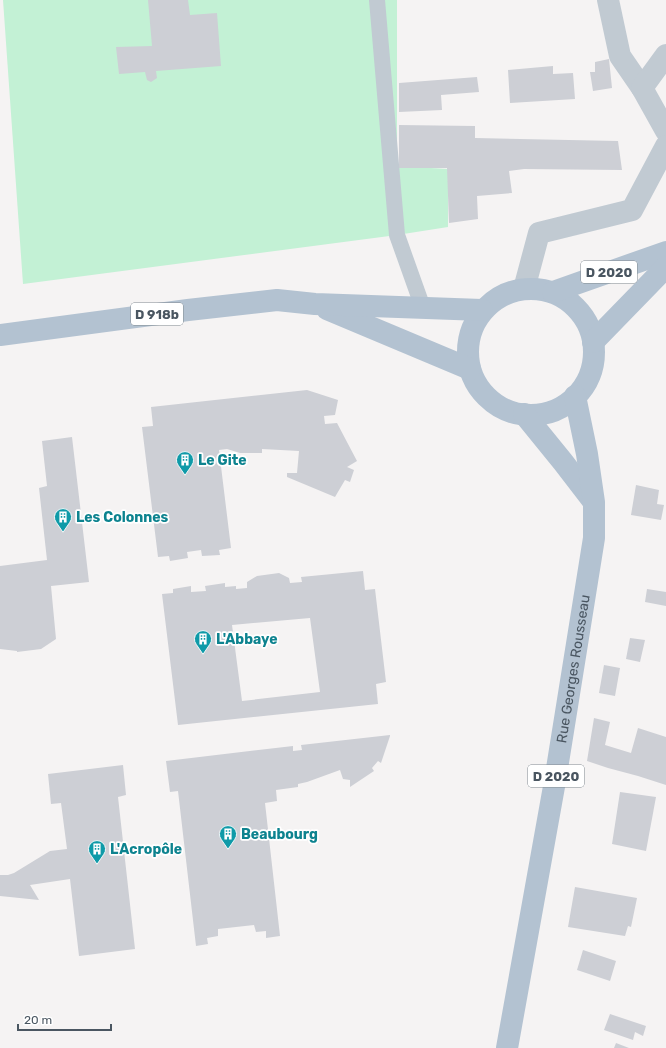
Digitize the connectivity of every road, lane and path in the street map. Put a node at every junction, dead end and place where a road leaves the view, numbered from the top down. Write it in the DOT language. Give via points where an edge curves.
graph roads {
  1 [pos="377,0"];
  2 [pos="608,0"];
  3 [pos="666,55"];
  4 [pos="642,88"];
  5 [pos="666,131"];
  6 [pos="666,146"];
  7 [pos="666,252"];
  8 [pos="666,267"];
  9 [pos="524,289"];
  10 [pos="553,292"];
  11 [pos="314,304"];
  12 [pos="423,308"];
  13 [pos="482,310"];
  14 [pos="0,335"];
  15 [pos="593,342"];
  16 [pos="470,369"];
  17 [pos="576,396"];
  18 [pos="524,414"];
  19 [pos="594,502"];
  20 [pos="507,1048"];
  1 -- 12 [label="lane" via="397,235"];
  2 -- 4 [label="street" via="620,56"];
  3 -- 4 [label="street"];
  4 -- 5 [label="street"];
  6 -- 9 [label="street" via="632,210 539,234"];
  7 -- 10 [label="main road, D 2020"];
  8 -- 15 [label="main road, D 2020"];
  9 -- 10 [label="main road"];
  9 -- 13 [label="main road" via="494,299"];
  10 -- 15 [label="main road" via="568,300 580,312 589,326"];
  11 -- 12 [label="main road, D 918b"];
  11 -- 14 [label="main road, D 918b" via="277,300"];
  11 -- 16 [label="main road, D 918b"];
  12 -- 13 [label="main road, D 918b"];
  13 -- 16 [label="main road" via="472,328 467,348"];
  15 -- 17 [label="main road" via="593,362 587,380"];
  16 -- 18 [label="main road" via="478,387 492,402 507,410"];
  17 -- 18 [label="main road" via="543,414"];
  17 -- 19 [label="main road, Rue Georges Rousseau / D 2020"];
  18 -- 19 [label="main road"];
  19 -- 20 [label="main road, Rue Georges Rousseau / D 2020" via="594,538 575,662"];
}
